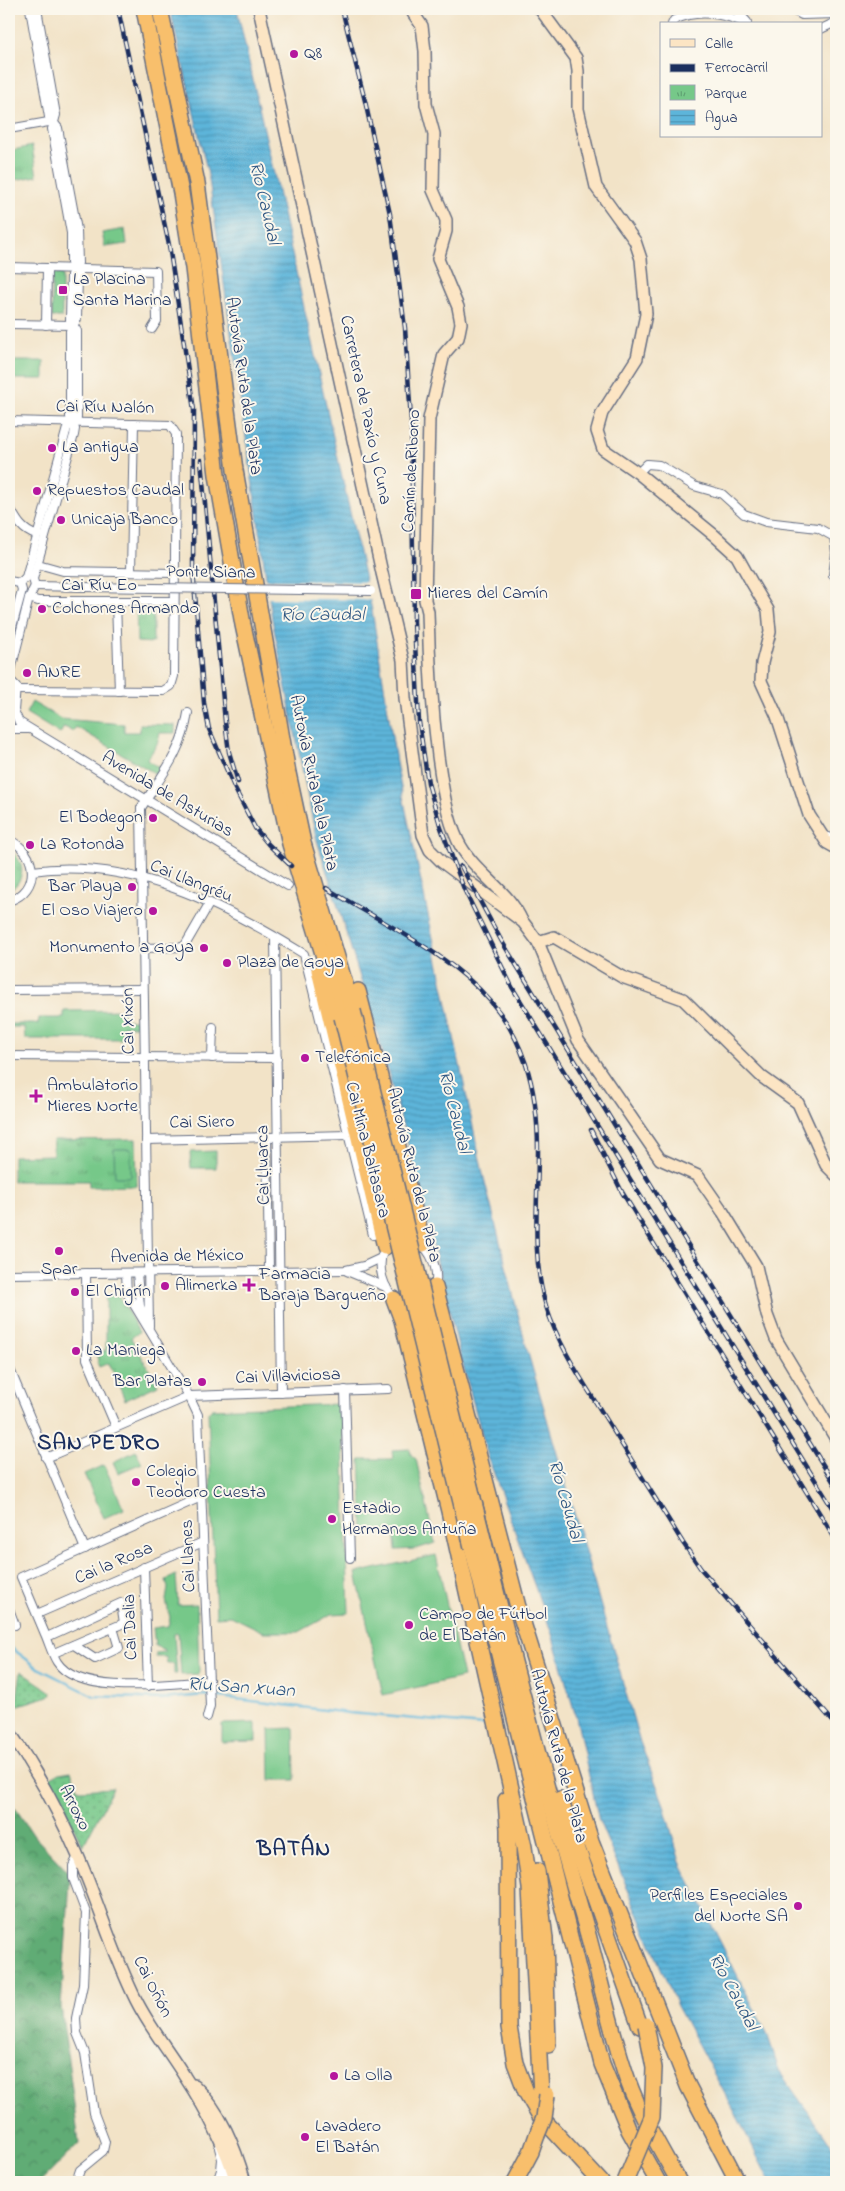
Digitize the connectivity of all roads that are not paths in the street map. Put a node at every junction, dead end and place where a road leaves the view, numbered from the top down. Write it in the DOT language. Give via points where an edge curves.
graph roads {
  1 [pos="30,9"];
  2 [pos="37,9"];
  3 [pos="144,9"];
  4 [pos="160,9"];
  5 [pos="259,9"];
  6 [pos="540,9"];
  7 [pos="735,9"];
  8 [pos="791,9"];
  9 [pos="411,10"];
  10 [pos="836,14"];
  11 [pos="673,22"];
  12 [pos="741,22"];
  13 [pos="745,22"];
  14 [pos="836,22"];
  15 [pos="822,29"];
  16 [pos="54,121"];
  17 [pos="9,129"];
  18 [pos="9,267"];
  19 [pos="47,268"];
  20 [pos="74,269"];
  21 [pos="9,324"];
  22 [pos="46,325"];
  23 [pos="73,325"];
  24 [pos="152,329"];
  25 [pos="9,421"];
  26 [pos="72,423"];
  27 [pos="134,424"];
  28 [pos="638,473"];
  29 [pos="9,506"];
  30 [pos="36,535"];
  31 [pos="38,564"];
  32 [pos="131,572"];
  33 [pos="173,573"];
  34 [pos="836,579"];
  35 [pos="9,581"];
  36 [pos="21,586"];
  37 [pos="31,586"];
  38 [pos="386,591"];
  39 [pos="174,601"];
  40 [pos="116,602"];
  41 [pos="9,638"];
  42 [pos="9,678"];
  43 [pos="119,691"];
  44 [pos="13,696"];
  45 [pos="188,713"];
  46 [pos="9,729"];
  47 [pos="30,730"];
  48 [pos="146,800"];
  49 [pos="822,835"];
  50 [pos="836,839"];
  51 [pos="9,840"];
  52 [pos="304,843"];
  53 [pos="836,848"];
  54 [pos="32,871"];
  55 [pos="142,877"];
  56 [pos="288,886"];
  57 [pos="9,901"];
  58 [pos="210,904"];
  59 [pos="310,910"];
  60 [pos="523,922"];
  61 [pos="274,937"];
  62 [pos="538,942"];
  63 [pos="143,948"];
  64 [pos="304,954"];
  65 [pos="144,988"];
  66 [pos="9,990"];
  67 [pos="348,1014"];
  68 [pos="213,1027"];
  69 [pos="9,1056"];
  70 [pos="145,1058"];
  71 [pos="212,1058"];
  72 [pos="277,1058"];
  73 [pos="348,1135"];
  74 [pos="267,1137"];
  75 [pos="278,1137"];
  76 [pos="146,1140"];
  77 [pos="836,1175"];
  78 [pos="372,1235"];
  79 [pos="423,1244"];
  80 [pos="383,1253"];
  81 [pos="346,1270"];
  82 [pos="270,1271"];
  83 [pos="281,1271"];
  84 [pos="150,1272"];
  85 [pos="86,1273"];
  86 [pos="126,1273"];
  87 [pos="137,1273"];
  88 [pos="9,1274"];
  89 [pos="435,1287"];
  90 [pos="390,1293"];
  91 [pos="148,1326"];
  92 [pos="9,1367"];
  93 [pos="388,1389"];
  94 [pos="345,1390"];
  95 [pos="281,1393"];
  96 [pos="189,1396"];
  97 [pos="116,1427"];
  98 [pos="836,1439"];
  99 [pos="46,1458"];
  100 [pos="201,1497"];
  101 [pos="203,1542"];
  102 [pos="478,1545"];
  103 [pos="85,1549"];
  104 [pos="350,1558"];
  105 [pos="144,1568"];
  106 [pos="518,1607"];
  107 [pos="9,1609"];
  108 [pos="37,1614"];
  109 [pos="15,1626"];
  110 [pos="113,1628"];
  111 [pos="46,1635"];
  112 [pos="477,1641"];
  113 [pos="74,1645"];
  114 [pos="54,1654"];
  115 [pos="209,1681"];
  116 [pos="148,1686"];
  117 [pos="508,1698"];
  118 [pos="207,1717"];
  119 [pos="9,1731"];
  120 [pos="78,1856"];
  121 [pos="99,1907"];
  122 [pos="643,2025"];
  123 [pos="185,2077"];
  124 [pos="544,2094"];
  125 [pos="217,2112"];
  126 [pos="226,2170"];
  127 [pos="76,2182"];
  128 [pos="217,2182"];
  129 [pos="223,2182"];
  130 [pos="236,2182"];
  131 [pos="240,2182"];
  132 [pos="245,2182"];
  133 [pos="515,2182"];
  134 [pos="601,2182"];
  135 [pos="625,2182"];
  136 [pos="658,2182"];
  137 [pos="679,2182"];
  138 [pos="738,2182"];
  1 -- 16 [label="street" via="50,116"];
  2 -- 16 [label="street" via="56,115"];
  3 -- 59 [label="highway, Autovía Ruta de la Plata" via="183,202 217,475 243,625 288,835"];
  4 -- 52 [label="highway, Autovía Ruta de la Plata" via="197,183 238,489 288,773"];
  5 -- 38 [label="street, Carretera de Paxío y Cuna"];
  6 -- 28 [label="street" via="576,58 578,109 596,187 634,242 641,259 646,314 637,358 602,413 597,431 603,449"];
  7 -- 13 [label="street"];
  8 -- 10 [label="street" via="802,16"];
  9 -- 60 [label="street, Camín de Ribono" via="422,26 426,104 434,134 433,190 446,220 438,259 458,307 461,323 458,338 444,354 429,419 425,600 430,695 443,792 458,840 464,852 516,907"];
  11 -- 12 [label="street" via="679,17 703,13"];
  14 -- 15 [label="street"];
  16 -- 17 [label="street"];
  16 -- 20 [label="street" via="52,129 70,226"];
  18 -- 19 [label="street"];
  19 -- 20 [label="street"];
  19 -- 22 [label="street"];
  20 -- 23 [label="street" via="78,275 77,320"];
  20 -- 24 [label="street" via="156,271 157,321"];
  21 -- 22 [label="street"];
  22 -- 23 [label="street"];
  23 -- 26 [label="street" via="77,331 77,418"];
  25 -- 26 [label="street, Cai Ríu Nalón"];
  26 -- 27 [label="street, Cai Ríu Nalón"];
  26 -- 30 [label="street"];
  26 -- 31 [label="street" via="74,435"];
  27 -- 32 [label="street"];
  27 -- 33 [label="street, Cai Ríu Nalón" via="170,425 176,434"];
  28 -- 34 [label="street" via="647,464 659,465 694,486 722,494 744,514 766,522 818,528 834,537 833,575"];
  28 -- 49 [label="street" via="737,556 768,610 770,632 761,681 777,716 809,815"];
  29 -- 30 [label="street" via="26,532"];
  30 -- 37 [label="street"];
  31 -- 32 [label="street" via="63,571"];
  31 -- 37 [label="street"];
  32 -- 33 [label="street"];
  33 -- 39 [label="street"];
  35 -- 36 [label="street"];
  36 -- 37 [label="street"];
  36 -- 37 [label="street"];
  36 -- 41 [label="street"];
  37 -- 38 [label="street, Ponte Siana, bridge"];
  37 -- 40 [label="street, Cai Ríu Eo" via="38,601"];
  37 -- 42 [label="street"];
  38 -- 60 [label="street, Carretera de Paxío y Cuna" via="403,660 423,834 430,850 442,862"];
  39 -- 40 [label="street, Cai Ríu Eo"];
  39 -- 43 [label="street" via="174,676 171,686 163,691"];
  40 -- 43 [label="street"];
  42 -- 44 [label="street" via="14,683"];
  43 -- 44 [label="street"];
  44 -- 47 [label="street, Avenida de Asturias" via="15,716"];
  45 -- 48 [label="street" via="185,735 176,754"];
  46 -- 47 [label="street, Avenida de Asturias"];
  47 -- 48 [label="street, Avenida de Asturias"];
  48 -- 55 [label="street, Cai Xixón" via="141,808"];
  48 -- 56 [label="street, Avenida de Asturias"];
  49 -- 50 [label="street"];
  49 -- 53 [label="street"];
  51 -- 54 [label="street" via="26,852"];
  52 -- 67 [label="highway, Autovía Ruta de la Plata"];
  52 -- 79 [label="highway" via="362,1005"];
  54 -- 55 [label="street, Cai Llangréu" via="103,871"];
  54 -- 57 [label="street" via="26,889"];
  55 -- 58 [label="street, Cai Llangréu"];
  55 -- 63 [label="street, Cai Xixón"];
  58 -- 61 [label="street, Cai Llangréu"];
  58 -- 63 [label="street" via="184,947"];
  59 -- 67 [label="highway, Autovía Ruta de la Plata"];
  59 -- 80 [label="highway" via="312,942"];
  60 -- 62 [label="street"];
  61 -- 64 [label="street, Cai Llangréu"];
  61 -- 72 [label="street, Cai Ḷḷuarca"];
  62 -- 77 [label="street" via="554,937 622,977 683,999 762,1077 798,1103 826,1165"];
  62 -- 98 [label="street" via="578,1040 660,1159 698,1176 756,1266 776,1339"];
  63 -- 65 [label="street, Cai Xixón"];
  64 -- 73 [label="street, Cai Mina Baltasara"];
  65 -- 66 [label="street"];
  65 -- 70 [label="street, Cai Xixón"];
  67 -- 102 [label="highway, Autovía Ruta de la Plata, bridge"];
  68 -- 71 [label="street"];
  69 -- 70 [label="street"];
  70 -- 71 [label="street"];
  70 -- 76 [label="street, Cai Xixón"];
  71 -- 72 [label="street"];
  72 -- 75 [label="street, Cai Ḷḷuarca"];
  73 -- 75 [label="street, Cai Siero"];
  73 -- 78 [label="street, Cai Mina Baltasara"];
  74 -- 75 [label="street, Cai Siero"];
  74 -- 76 [label="street, Cai Siero"];
  74 -- 82 [label="street"];
  75 -- 83 [label="street, Cai Ḷḷuarca"];
  76 -- 84 [label="street, Cai Xixón" via="146,1237"];
  79 -- 80 [label="street" via="411,1237 400,1237 393,1239"];
  79 -- 89 [label="street" via="431,1255"];
  80 -- 81 [label="street, Avenida de México" via="364,1266"];
  80 -- 90 [label="street"];
  81 -- 83 [label="street, Avenida de México"];
  81 -- 90 [label="street, Avenida de México"];
  82 -- 83 [label="street, Avenida de México"];
  82 -- 84 [label="street, Avenida de México"];
  83 -- 95 [label="street, Cai Ḷḷuarca"];
  84 -- 87 [label="street, Avenida de México"];
  84 -- 91 [label="street, Cai Xixón"];
  85 -- 86 [label="street, Avenida de México"];
  85 -- 88 [label="street, Avenida de México"];
  85 -- 97 [label="street" via="87,1359"];
  86 -- 87 [label="street, Avenida de México"];
  86 -- 91 [label="street" via="127,1294"];
  87 -- 91 [label="street" via="140,1306"];
  89 -- 90 [label="street" via="428,1300 418,1304 407,1305"];
  89 -- 106 [label="highway"];
  90 -- 112 [label="highway" via="402,1320"];
  91 -- 96 [label="street, Cai Llanes"];
  92 -- 99 [label="street"];
  93 -- 94 [label="street, Cai Villaviciosa"];
  94 -- 95 [label="street, Cai Villaviciosa"];
  94 -- 104 [label="street"];
  95 -- 96 [label="street, Cai Villaviciosa"];
  96 -- 97 [label="street"];
  96 -- 100 [label="street, Cai Llanes" via="198,1415"];
  97 -- 99 [label="street"];
  99 -- 103 [label="street"];
  100 -- 101 [label="street, Cai Llanes"];
  100 -- 103 [label="street"];
  101 -- 105 [label="street, Cai la Rosa"];
  101 -- 115 [label="street, Cai Llanes"];
  102 -- 117 [label="highway, Autovía Ruta de la Plata"];
  102 -- 122 [label="highway" via="499,1586 568,1824"];
  102 -- 137 [label="highway, Autovía Ruta de la Plata" via="584,1922 612,2034 645,2123"];
  103 -- 108 [label="street" via="22,1577"];
  105 -- 108 [label="street, Cai la Rosa"];
  105 -- 116 [label="street, Cai Dalia"];
  106 -- 122 [label="highway" via="552,1736"];
  106 -- 138 [label="highway" via="591,1841 688,2086"];
  107 -- 109 [label="street"];
  108 -- 111 [label="street"];
  110 -- 111 [label="street" via="124,1623 122,1604"];
  110 -- 113 [label="street"];
  110 -- 113 [label="street" via="119,1648 95,1659"];
  111 -- 114 [label="street"];
  112 -- 124 [label="highway" via="524,1847 530,1888"];
  112 -- 134 [label="highway" via="500,1758 508,1829 509,2027 515,2063 540,2116"];
  113 -- 114 [label="street"];
  114 -- 116 [label="street" via="58,1663 71,1674 89,1681"];
  115 -- 116 [label="street"];
  115 -- 118 [label="street, Cai Llanes"];
  117 -- 124 [label="highway" via="545,1939 548,2016"];
  117 -- 136 [label="highway, Autovía Ruta de la Plata" via="602,2064 630,2130"];
  119 -- 120 [label="street, Arroxo" via="49,1796"];
  120 -- 121 [label="street, Arroxo"];
  120 -- 127 [label="street" via="73,1866 73,1878 86,1913 83,1985 76,2033 85,2054 94,2113 105,2142 103,2151 80,2170"];
  121 -- 123 [label="street, Cai Oñón" via="137,2002"];
  122 -- 135 [label="highway, bridge" via="654,2068 652,2117"];
  123 -- 125 [label="street" via="206,2096"];
  123 -- 126 [label="street" via="217,2134"];
  124 -- 133 [label="highway, bridge" via="537,2135"];
  125 -- 126 [label="street" via="216,2120 234,2165"];
  125 -- 132 [label="street"];
  126 -- 128 [label="street"];
  126 -- 129 [label="street"];
  126 -- 130 [label="street"];
  126 -- 131 [label="street" via="238,2174"];
}
